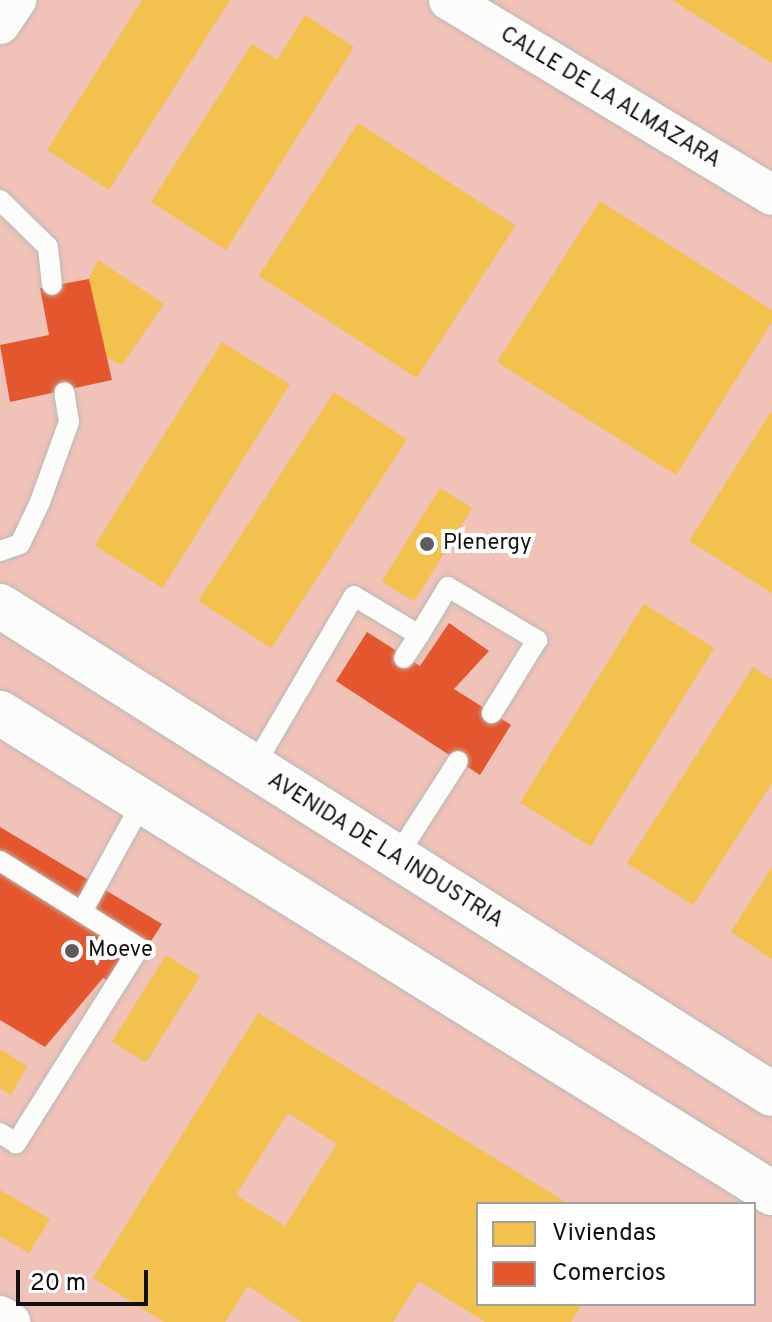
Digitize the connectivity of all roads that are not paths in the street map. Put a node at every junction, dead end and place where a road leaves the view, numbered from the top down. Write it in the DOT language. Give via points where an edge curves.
graph roads {
  1 [pos="16,0"];
  2 [pos="449,0"];
  3 [pos="0,24"];
  4 [pos="772,195"];
  5 [pos="0,200"];
  6 [pos="52,285"];
  7 [pos="64,392"];
  8 [pos="0,551"];
  9 [pos="0,606"];
  10 [pos="419,635"];
  11 [pos="404,658"];
  12 [pos="0,713"];
  13 [pos="492,713"];
  14 [pos="458,761"];
  15 [pos="253,768"];
  16 [pos="143,801"];
  17 [pos="396,858"];
  18 [pos="0,861"];
  19 [pos="82,912"];
  20 [pos="772,1094"];
  21 [pos="0,1133"];
  22 [pos="772,1193"];
  23 [pos="0,1316"];
  24 [pos="10,1322"];
  1 -- 3 [label="street"];
  2 -- 4 [label="street, CALLE DE LA ALMAZARA"];
  5 -- 6 [label="lane" via="48,247"];
  7 -- 8 [label="lane" via="69,422 40,502 20,544"];
  9 -- 15 [label="street, AVENIDA DE LA INDUSTRIA"];
  10 -- 11 [label="lane"];
  10 -- 13 [label="lane" via="448,587 537,640"];
  10 -- 15 [label="lane" via="354,596"];
  12 -- 16 [label="street"];
  14 -- 17 [label="lane"];
  15 -- 17 [label="street, AVENIDA DE LA INDUSTRIA"];
  16 -- 19 [label="lane"];
  16 -- 22 [label="street"];
  17 -- 20 [label="street, AVENIDA DE LA INDUSTRIA"];
  18 -- 19 [label="lane"];
  19 -- 21 [label="lane" via="139,948 16,1143"];
  23 -- 24 [label="street"];
}
